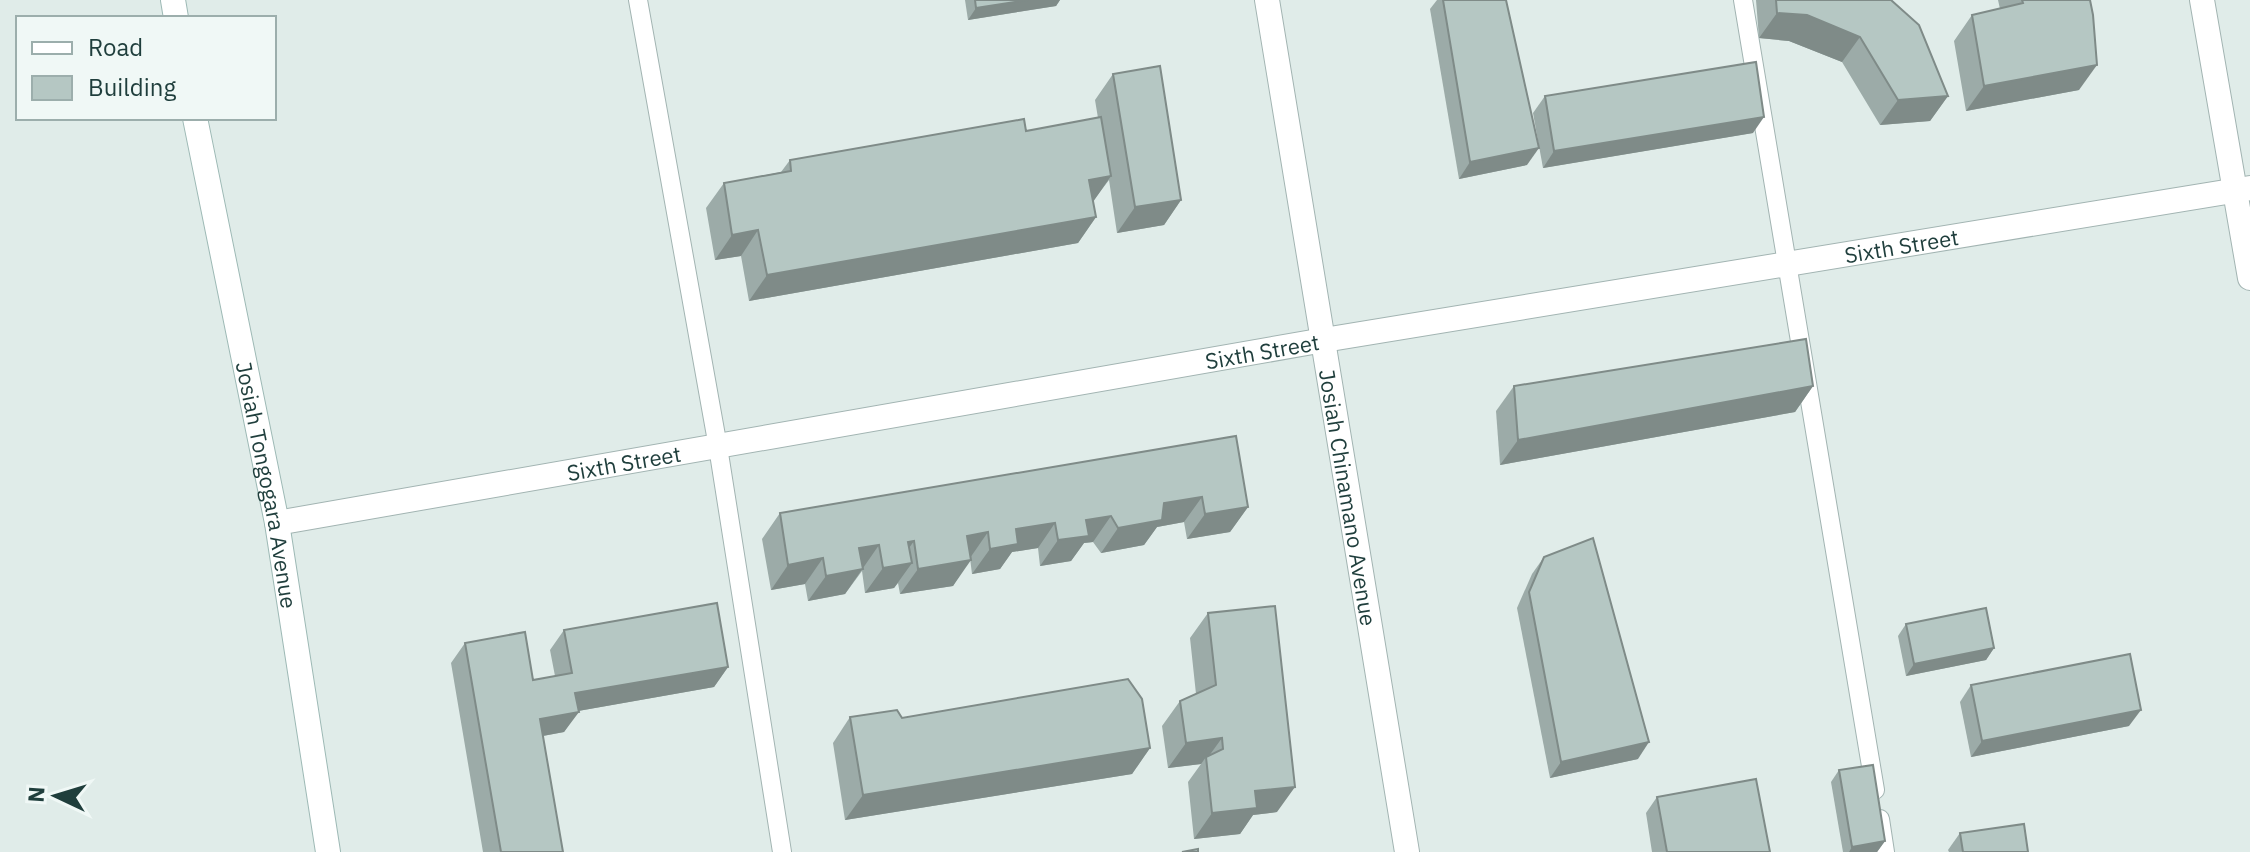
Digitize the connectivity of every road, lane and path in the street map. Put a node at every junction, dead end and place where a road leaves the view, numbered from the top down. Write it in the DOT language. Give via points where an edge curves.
graph roads {
  1 [pos="638,0"];
  2 [pos="1267,0"];
  3 [pos="1743,0"];
  4 [pos="2202,0"];
  5 [pos="195,120"];
  6 [pos="2242,190"];
  7 [pos="1789,264"];
  8 [pos="2250,278"];
  9 [pos="1324,340"];
  10 [pos="718,447"];
  11 [pos="277,523"];
  12 [pos="328,852"];
  13 [pos="782,852"];
  14 [pos="1407,852"];
  15 [pos="1885,852"];
  1 -- 10 [label="lane"];
  2 -- 9 [label="street, Josiah Chinamano Avenue"];
  3 -- 7 [label="lane"];
  4 -- 6 [label="street"];
  5 -- 11 [label="street, Josiah Tongogara Avenue"];
  6 -- 7 [label="street, Sixth Street"];
  6 -- 8 [label="street"];
  7 -- 9 [label="street, Sixth Street"];
  7 -- 15 [label="lane"];
  9 -- 10 [label="street, Sixth Street"];
  9 -- 14 [label="street, Josiah Chinamano Avenue"];
  10 -- 11 [label="street, Sixth Street"];
  10 -- 13 [label="lane"];
  11 -- 12 [label="street, Josiah Tongogara Avenue"];
}
